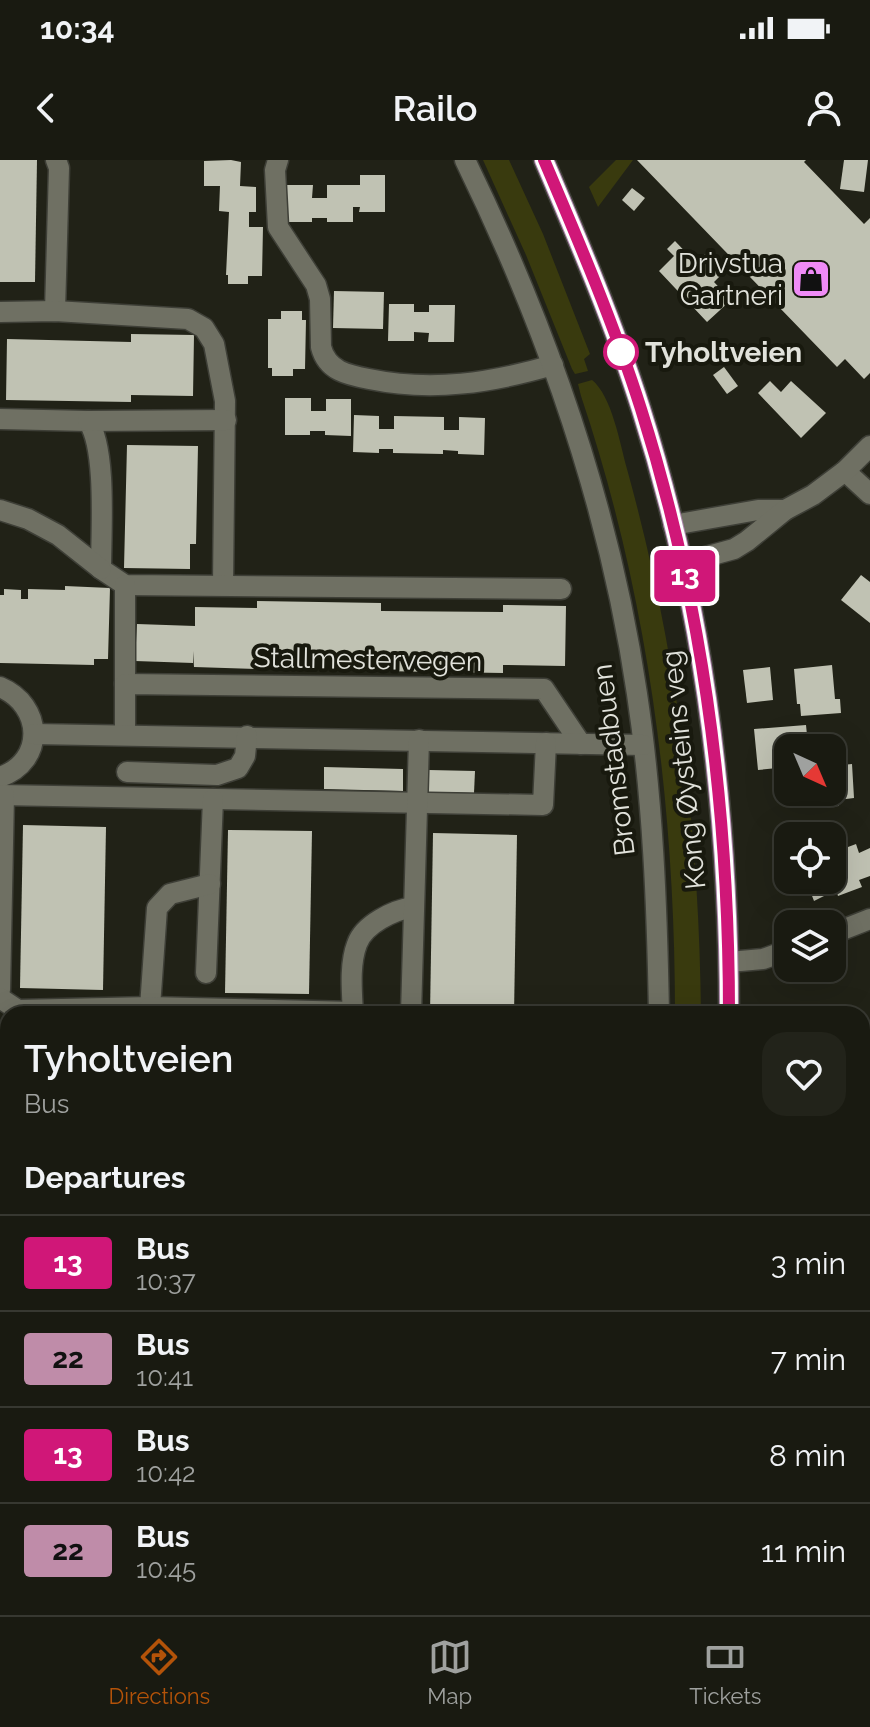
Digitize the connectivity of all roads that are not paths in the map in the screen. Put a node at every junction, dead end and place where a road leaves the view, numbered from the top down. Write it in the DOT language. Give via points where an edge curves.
graph roads {
  1 [pos="56,160"];
  2 [pos="278,160"];
  3 [pos="465,160"];
  4 [pos="544,160"];
  5 [pos="55,311"];
  6 [pos="0,312"];
  7 [pos="553,365"];
  8 [pos="0,419"];
  9 [pos="226,420"];
  10 [pos="88,421"];
  11 [pos="870,446"];
  12 [pos="845,471"];
  13 [pos="870,494"];
  14 [pos="0,510"];
  15 [pos="785,510"];
  16 [pos="673,525"];
  17 [pos="683,563"];
  18 [pos="101,569"];
  19 [pos="125,585"];
  20 [pos="223,585"];
  21 [pos="561,589"];
  22 [pos="125,684"];
  23 [pos="0,687"];
  24 [pos="125,733"];
  25 [pos="34,734"];
  26 [pos="247,736"];
  27 [pos="419,740"];
  28 [pos="546,743"];
  29 [pos="581,744"];
  30 [pos="643,745"];
  31 [pos="127,772"];
  32 [pos="1,789"];
  33 [pos="213,799"];
  34 [pos="416,803"];
  35 [pos="210,884"];
  36 [pos="413,907"];
  37 [pos="870,919"];
  38 [pos="846,928"];
  39 [pos="774,955"];
  40 [pos="729,962"];
  41 [pos="206,973"];
  42 [pos="0,990"];
  43 [pos="150,1006"];
  44 [pos="353,1006"];
  45 [pos="411,1006"];
  46 [pos="659,1006"];
  47 [pos="729,1006"];
  1 -- 5 [label="street"];
  2 -- 7 [label="street" via="278,227 316,285 321,347 333,367 347,375 420,387 481,383"];
  3 -- 7 [label="street, Bromstadbuen"];
  4 -- 16 [label="main road, Kong Øysteins veg" via="636,395"];
  5 -- 6 [label="street"];
  5 -- 9 [label="street" via="188,319 204,328 214,344"];
  7 -- 30 [label="street, Bromstadbuen" via="609,556"];
  8 -- 10 [label="street"];
  9 -- 10 [label="street"];
  9 -- 20 [label="street"];
  10 -- 18 [label="street" via="98,448"];
  11 -- 12 [label="street"];
  12 -- 13 [label="street"];
  12 -- 15 [label="street"];
  14 -- 18 [label="street" via="58,535"];
  15 -- 16 [label="street"];
  15 -- 17 [label="street" via="734,549"];
  16 -- 17 [label="main road, Kong Øysteins veg"];
  17 -- 40 [label="main road, Kong Øysteins veg" via="709,706"];
  18 -- 19 [label="street"];
  19 -- 20 [label="street"];
  19 -- 22 [label="street"];
  20 -- 21 [label="street"];
  22 -- 24 [label="street"];
  22 -- 29 [label="street, Stallmestervegen" via="544,689"];
  23 -- 25 [label="street" via="26,705"];
  24 -- 25 [label="street"];
  24 -- 26 [label="street"];
  25 -- 32 [label="street" via="30,750"];
  26 -- 27 [label="street"];
  26 -- 31 [label="street" via="238,768 217,775"];
  27 -- 28 [label="street"];
  27 -- 34 [label="street"];
  28 -- 29 [label="street"];
  28 -- 34 [label="street" via="543,805"];
  29 -- 30 [label="street"];
  30 -- 46 [label="street, Bromstadbuen" via="656,888"];
  32 -- 33 [label="street"];
  32 -- 42 [label="street"];
  33 -- 34 [label="street"];
  33 -- 35 [label="street"];
  34 -- 36 [label="street"];
  35 -- 41 [label="street"];
  35 -- 43 [label="street" via="170,894 157,908"];
  36 -- 44 [label="street" via="373,924 357,942"];
  36 -- 45 [label="street"];
  37 -- 38 [label="street"];
  39 -- 40 [label="street"];
  40 -- 47 [label="main road, Kong Øysteins veg"];
}
